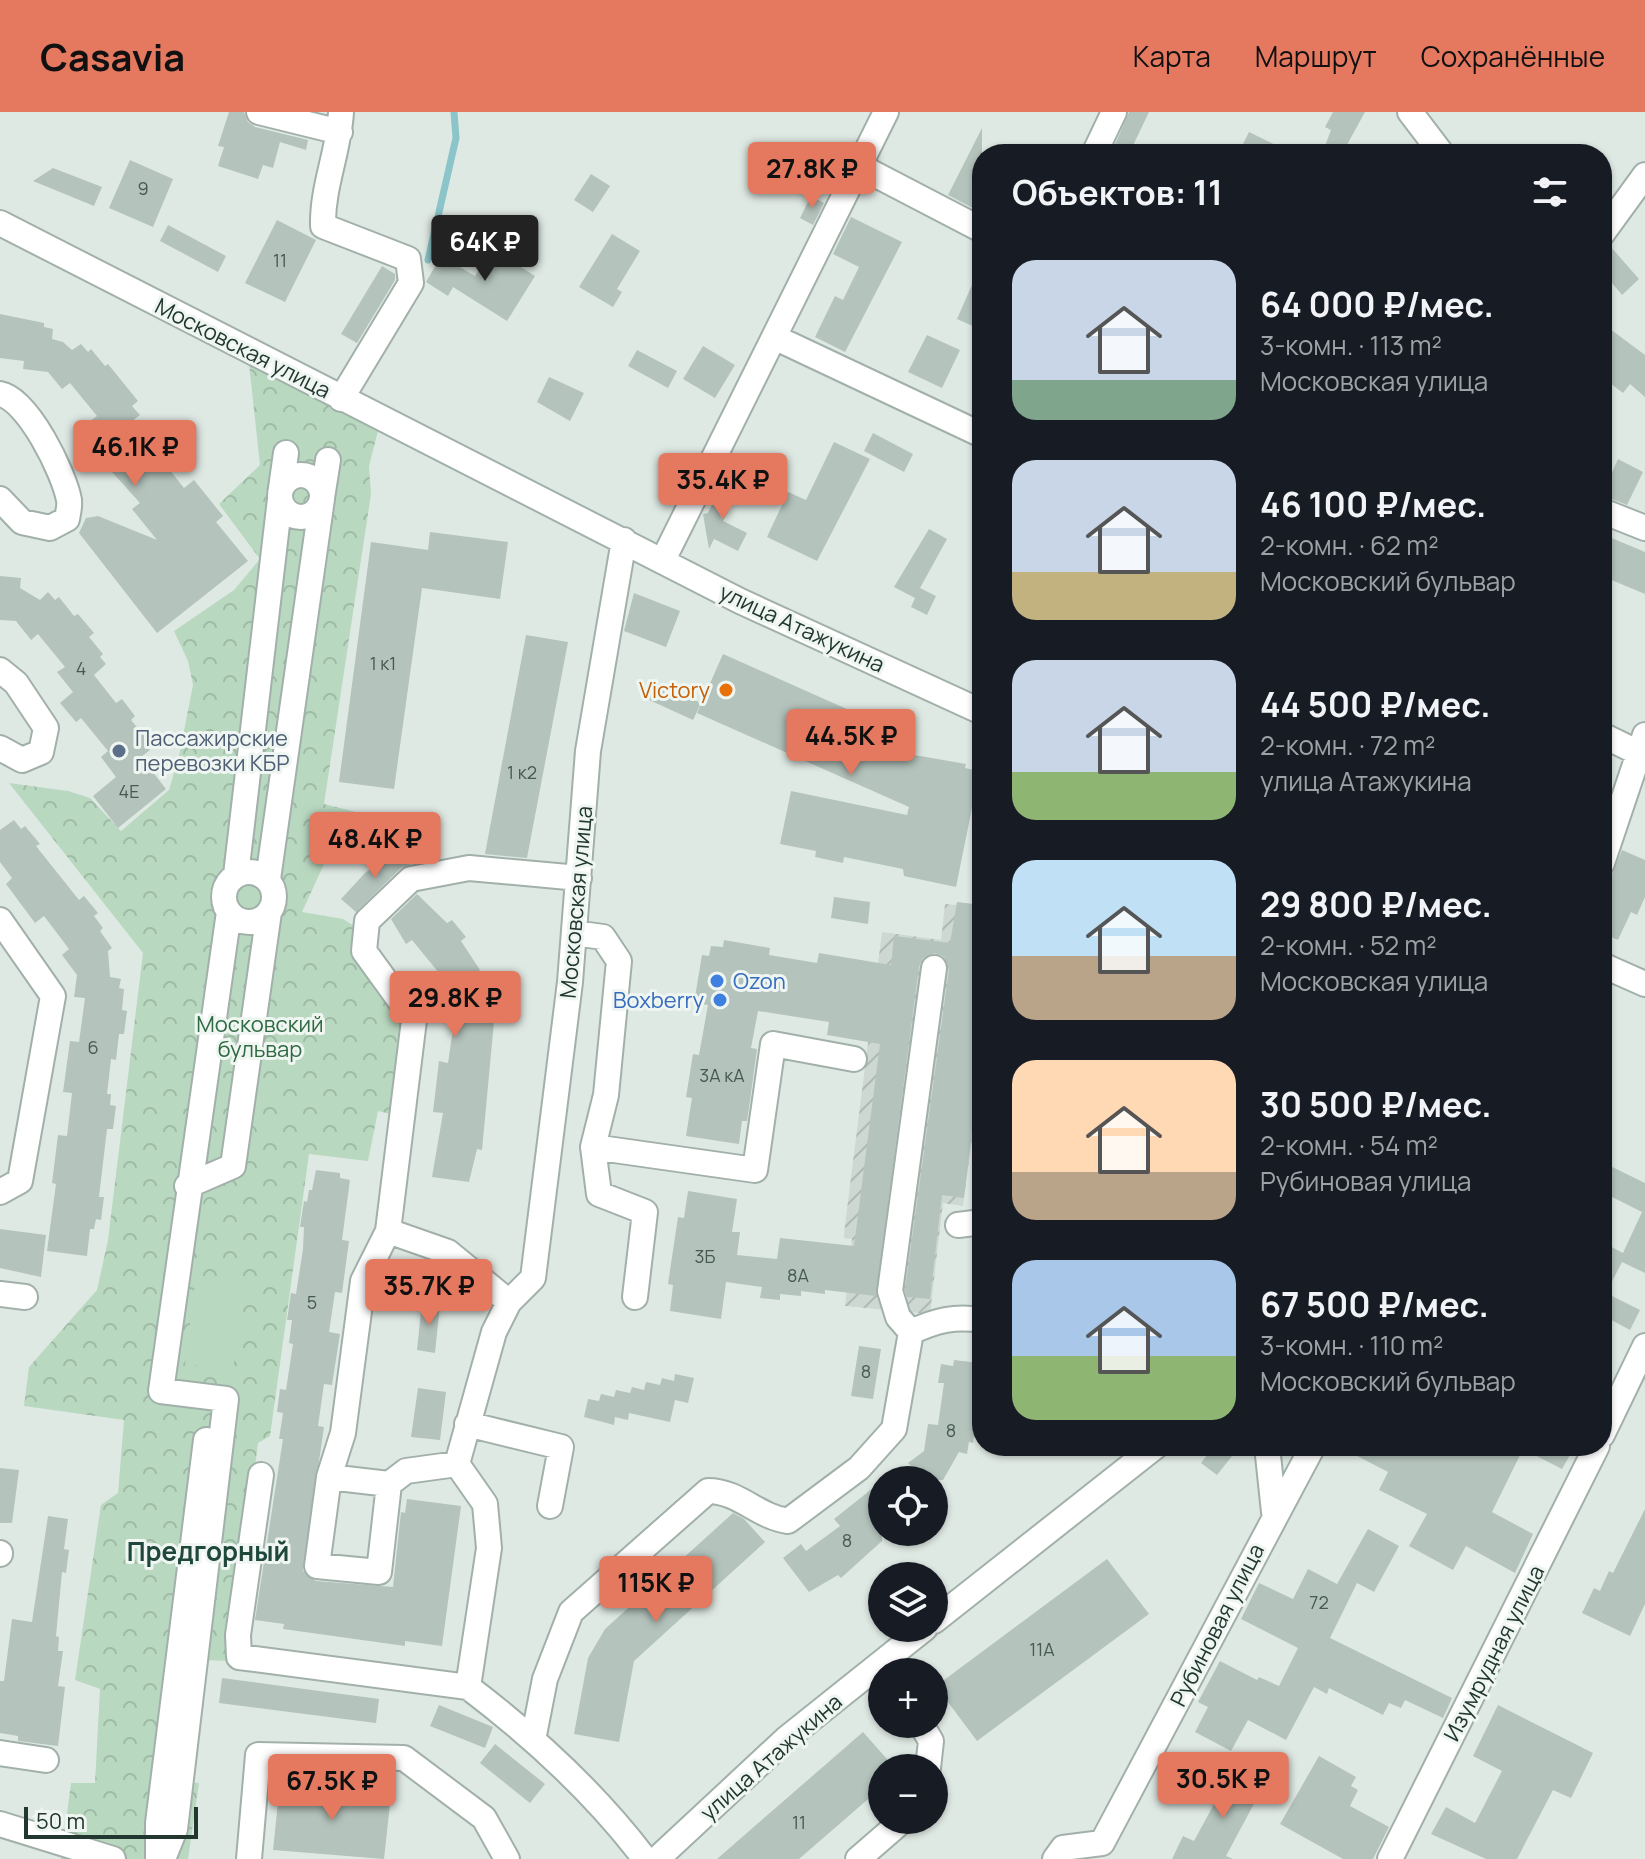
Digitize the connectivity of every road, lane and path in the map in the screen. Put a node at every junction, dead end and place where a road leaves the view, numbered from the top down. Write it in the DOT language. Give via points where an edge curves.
graph roads {
  1 [pos="259,112"];
  2 [pos="886,112"];
  3 [pos="1114,112"];
  4 [pos="1410,112"];
  5 [pos="341,122"];
  6 [pos="1099,144"];
  7 [pos="1434,144"];
  8 [pos="859,166"];
  9 [pos="1645,175"];
  10 [pos="1612,220"];
  11 [pos="0,223"];
  12 [pos="972,225"];
  13 [pos="774,337"];
  14 [pos="0,394"];
  15 [pos="341,399"];
  16 [pos="972,430"];
  17 [pos="286,453"];
  18 [pos="328,460"];
  19 [pos="281,494"];
  20 [pos="0,499"];
  21 [pos="322,499"];
  22 [pos="1612,515"];
  23 [pos="1645,528"];
  24 [pos="624,540"];
  25 [pos="663,560"];
  26 [pos="0,670"];
  27 [pos="972,707"];
  28 [pos="1612,737"];
  29 [pos="1642,744"];
  30 [pos="0,748"];
  31 [pos="1612,833"];
  32 [pos="236,875"];
  33 [pos="579,878"];
  34 [pos="268,879"];
  35 [pos="229,912"];
  36 [pos="269,912"];
  37 [pos="0,920"];
  38 [pos="574,933"];
  39 [pos="934,968"];
  40 [pos="1612,969"];
  41 [pos="1645,984"];
  42 [pos="854,1059"];
  43 [pos="593,1147"];
  44 [pos="187,1186"];
  45 [pos="0,1192"];
  46 [pos="388,1231"];
  47 [pos="0,1294"];
  48 [pos="25,1297"];
  49 [pos="635,1297"];
  50 [pos="509,1302"];
  51 [pos="972,1318"];
  52 [pos="911,1332"];
  53 [pos="1645,1346"];
  54 [pos="1612,1414"];
  55 [pos="467,1424"];
  56 [pos="1143,1456"];
  57 [pos="1268,1456"];
  58 [pos="1309,1456"];
  59 [pos="1592,1456"];
  60 [pos="457,1464"];
  61 [pos="261,1475"];
  62 [pos="329,1477"];
  63 [pos="389,1484"];
  64 [pos="550,1506"];
  65 [pos="1274,1512"];
  66 [pos="948,1610"];
  67 [pos="911,1642"];
  68 [pos="895,1658"];
  69 [pos="868,1680"];
  70 [pos="468,1687"];
  71 [pos="533,1740"];
  72 [pos="0,1753"];
  73 [pos="46,1760"];
  74 [pos="0,1824"];
  75 [pos="887,1834"];
  76 [pos="1101,1851"];
  77 [pos="113,1859"];
  78 [pos="160,1859"];
  79 [pos="249,1859"];
  80 [pos="507,1859"];
  81 [pos="645,1859"];
  82 [pos="657,1859"];
  83 [pos="858,1859"];
  84 [pos="1055,1859"];
  85 [pos="1390,1859"];
  1 -- 5 [label="street"];
  2 -- 8 [label="street"];
  3 -- 6 [label="street"];
  4 -- 7 [label="street"];
  5 -- 15 [label="street" via="322,206 323,226 408,259 411,283"];
  8 -- 12 [label="street"];
  8 -- 13 [label="street"];
  9 -- 10 [label="street"];
  11 -- 15 [label="street, Московская улица"];
  13 -- 16 [label="street"];
  13 -- 25 [label="street"];
  14 -- 20 [label="street" via="10,396 34,420 69,502 67,519 50,528 22,522"];
  15 -- 24 [label="street, Московская улица"];
  17 -- 19 [label="street"];
  18 -- 21 [label="street"];
  19 -- 21 [label="street" via="284,510 299,518 314,513"];
  19 -- 32 [label="street"];
  21 -- 34 [label="street"];
  22 -- 23 [label="street"];
  24 -- 25 [label="street, улица Атажукина"];
  24 -- 33 [label="street, Московская улица" via="588,751"];
  25 -- 27 [label="street, улица Атажукина"];
  26 -- 30 [label="street" via="16,683 46,728 41,752 22,760"];
  28 -- 29 [label="street"];
  29 -- 31 [label="street"];
  32 -- 34 [label="street" via="253,872"];
  32 -- 35 [label="street" via="226,888"];
  33 -- 38 [label="street, Московская улица"];
  33 -- 46 [label="street" via="469,868 411,879 367,921 364,951 414,1020"];
  34 -- 36 [label="street" via="275,895"];
  35 -- 36 [label="street" via="245,921"];
  35 -- 44 [label="street"];
  36 -- 44 [label="street" via="233,1166"];
  37 -- 45 [label="street" via="53,996 20,1181"];
  38 -- 43 [label="street" via="603,937 619,961 606,1095"];
  38 -- 50 [label="street, Московская улица" via="533,1278"];
  39 -- 52 [label="street" via="890,1291 898,1317"];
  40 -- 41 [label="street"];
  42 -- 43 [label="street" via="773,1044 755,1170"];
  43 -- 49 [label="street" via="599,1194 645,1212"];
  44 -- 78 [label="street" via="161,1391 210,1398 207,1504 180,1715 158,1823"];
  46 -- 50 [label="street" via="448,1252"];
  46 -- 62 [label="street" via="363,1281 343,1433"];
  47 -- 48 [label="street"];
  50 -- 55 [label="street, Московская улица" via="494,1332"];
  51 -- 52 [label="street" via="938,1320"];
  52 -- 71 [label="street" via="894,1429 859,1468 788,1521 737,1496 708,1491 571,1612 545,1679"];
  53 -- 54 [label="street"];
  55 -- 60 [label="street, Московская улица"];
  55 -- 64 [label="street" via="561,1447"];
  56 -- 66 [label="street"];
  57 -- 65 [label="street"];
  58 -- 65 [label="street, Рубиновая улица"];
  59 -- 85 [label="street, Изумрудная улица"];
  60 -- 63 [label="street" via="406,1471"];
  60 -- 70 [label="street" via="485,1504 489,1548"];
  61 -- 70 [label="street" via="239,1657"];
  62 -- 63 [label="street"];
  62 -- 63 [label="street" via="317,1566 379,1572"];
  65 -- 76 [label="street, Рубиновая улица"];
  67 -- 68 [label="street, улица Атажукина"];
  69 -- 82 [label="street, улица Атажукина" via="786,1739"];
  70 -- 71 [label="street"];
  71 -- 81 [label="street" via="613,1816"];
  72 -- 73 [label="street"];
  74 -- 77 [label="street"];
  75 -- 83 [label="street"];
  76 -- 84 [label="street, Рубиновая улица" via="1063,1848"];
  79 -- 80 [label="street" via="258,1755 404,1758 484,1818"];
}
